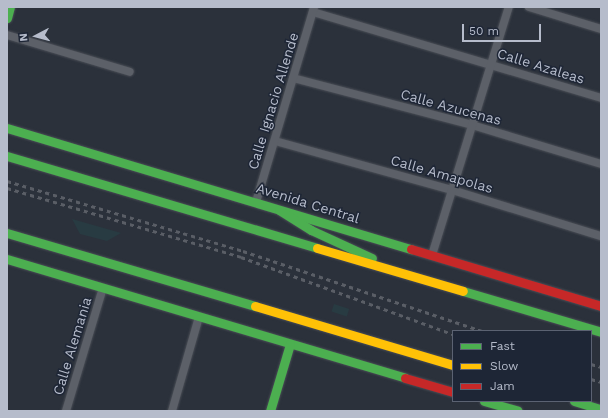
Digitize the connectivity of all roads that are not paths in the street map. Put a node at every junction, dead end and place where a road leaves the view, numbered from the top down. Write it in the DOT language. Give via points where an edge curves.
graph roads {
  1 [pos="10,7"];
  2 [pos="508,7"];
  3 [pos="529,7"];
  4 [pos="314,10"];
  5 [pos="7,18"];
  6 [pos="601,29"];
  7 [pos="7,35"];
  8 [pos="491,64"];
  9 [pos="130,72"];
  10 [pos="293,78"];
  11 [pos="601,98"];
  12 [pos="472,125"];
  13 [pos="7,128"];
  14 [pos="275,140"];
  15 [pos="7,156"];
  16 [pos="601,164"];
  17 [pos="452,190"];
  18 [pos="256,202"];
  19 [pos="279,210"];
  20 [pos="7,233"];
  21 [pos="601,236"];
  22 [pos="432,255"];
  23 [pos="7,259"];
  24 [pos="403,274"];
  25 [pos="103,288"];
  26 [pos="601,306"];
  27 [pos="198,317"];
  28 [pos="601,332"];
  29 [pos="290,344"];
  30 [pos="452,365"];
  31 [pos="452,392"];
  32 [pos="487,402"];
  33 [pos="577,402"];
  34 [pos="601,409"];
  35 [pos="66,411"];
  36 [pos="172,411"];
  37 [pos="270,411"];
  38 [pos="518,411"];
  1 -- 5 [label="main road"];
  2 -- 8 [label="street"];
  3 -- 6 [label="street"];
  4 -- 8 [label="street, Calle Azaleas"];
  4 -- 10 [label="street, Calle Ignacio Allende"];
  7 -- 9 [label="street"];
  8 -- 11 [label="street, Calle Azaleas"];
  8 -- 12 [label="street"];
  10 -- 12 [label="street, Calle Azucenas"];
  10 -- 14 [label="street, Calle Ignacio Allende"];
  12 -- 16 [label="street, Calle Azucenas"];
  12 -- 17 [label="street"];
  13 -- 18 [label="main road, Avenida Central"];
  14 -- 17 [label="street, Calle Amapolas"];
  14 -- 18 [label="street, Calle Ignacio Allende"];
  15 -- 24 [label="main road"];
  17 -- 21 [label="street, Calle Amapolas"];
  17 -- 22 [label="street"];
  18 -- 19 [label="main road, Avenida Central"];
  19 -- 22 [label="main road, Avenida Central"];
  19 -- 24 [label="main road" via="311,230"];
  20 -- 30 [label="main road"];
  22 -- 26 [label="main road, Avenida Central"];
  23 -- 25 [label="main road"];
  24 -- 28 [label="main road"];
  25 -- 27 [label="main road"];
  25 -- 35 [label="street, Calle Alemania"];
  27 -- 29 [label="main road"];
  27 -- 36 [label="street"];
  29 -- 31 [label="main road"];
  29 -- 37 [label="main road"];
  32 -- 38 [label="main road"];
  33 -- 34 [label="main road"];
}
